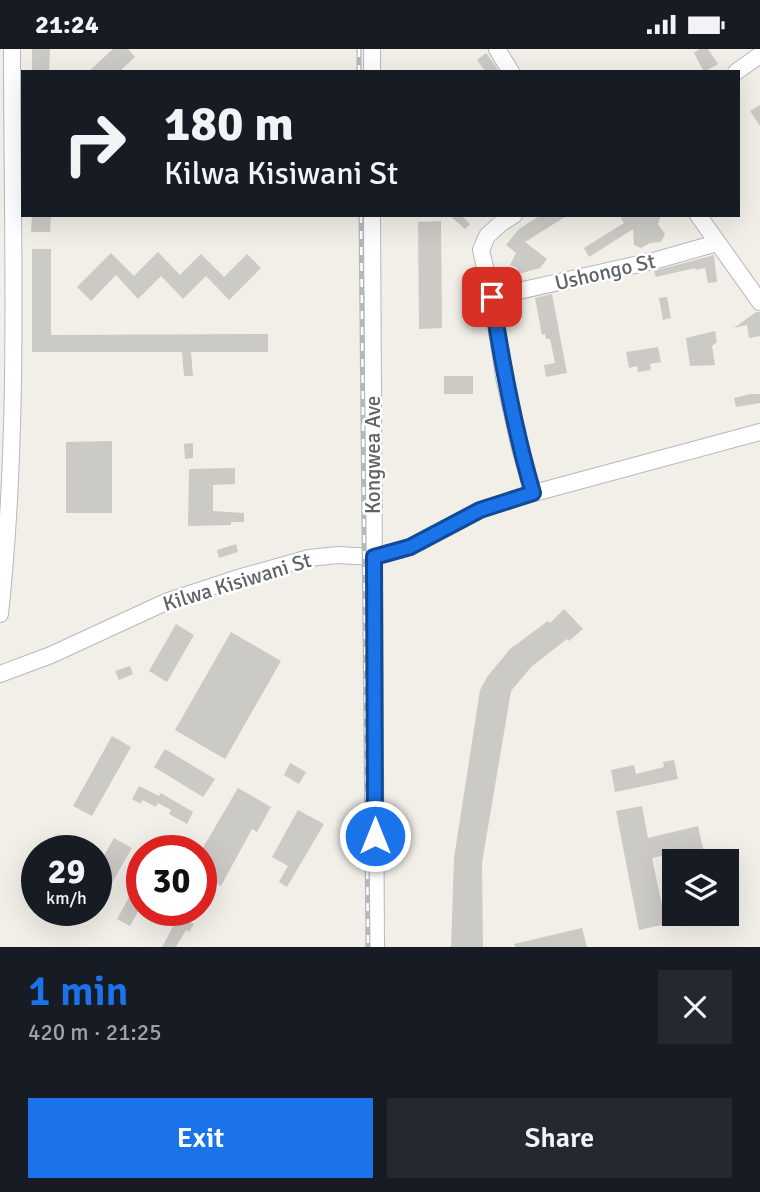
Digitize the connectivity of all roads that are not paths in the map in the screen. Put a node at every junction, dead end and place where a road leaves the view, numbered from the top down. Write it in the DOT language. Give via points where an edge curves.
graph roads {
  1 [pos="12,49"];
  2 [pos="372,49"];
  3 [pos="497,49"];
  4 [pos="760,55"];
  5 [pos="372,70"];
  6 [pos="510,70"];
  7 [pos="739,70"];
  8 [pos="372,217"];
  9 [pos="511,217"];
  10 [pos="699,217"];
  11 [pos="717,243"];
  12 [pos="492,297"];
  13 [pos="760,302"];
  14 [pos="7,349"];
  15 [pos="760,432"];
  16 [pos="533,493"];
  17 [pos="374,557"];
  18 [pos="0,614"];
  19 [pos="0,674"];
  20 [pos="376,947"];
  1 -- 14 [label="street"];
  2 -- 5 [label="street"];
  3 -- 6 [label="street"];
  4 -- 7 [label="street"];
  8 -- 17 [label="street, Kongwea Ave"];
  9 -- 12 [label="street" via="487,236 481,250"];
  10 -- 11 [label="street"];
  11 -- 12 [label="street, Ushongo St"];
  11 -- 13 [label="street"];
  12 -- 16 [label="street" via="504,377"];
  14 -- 18 [label="street" via="8,544"];
  15 -- 16 [label="street, Kilwa Kisiwani St"];
  16 -- 17 [label="street, Kilwa Kisiwani St" via="480,510 410,547"];
  17 -- 19 [label="street, Kilwa Kisiwani St" via="309,558 238,578 168,601"];
  17 -- 20 [label="street, Kongwea Ave"];
}
